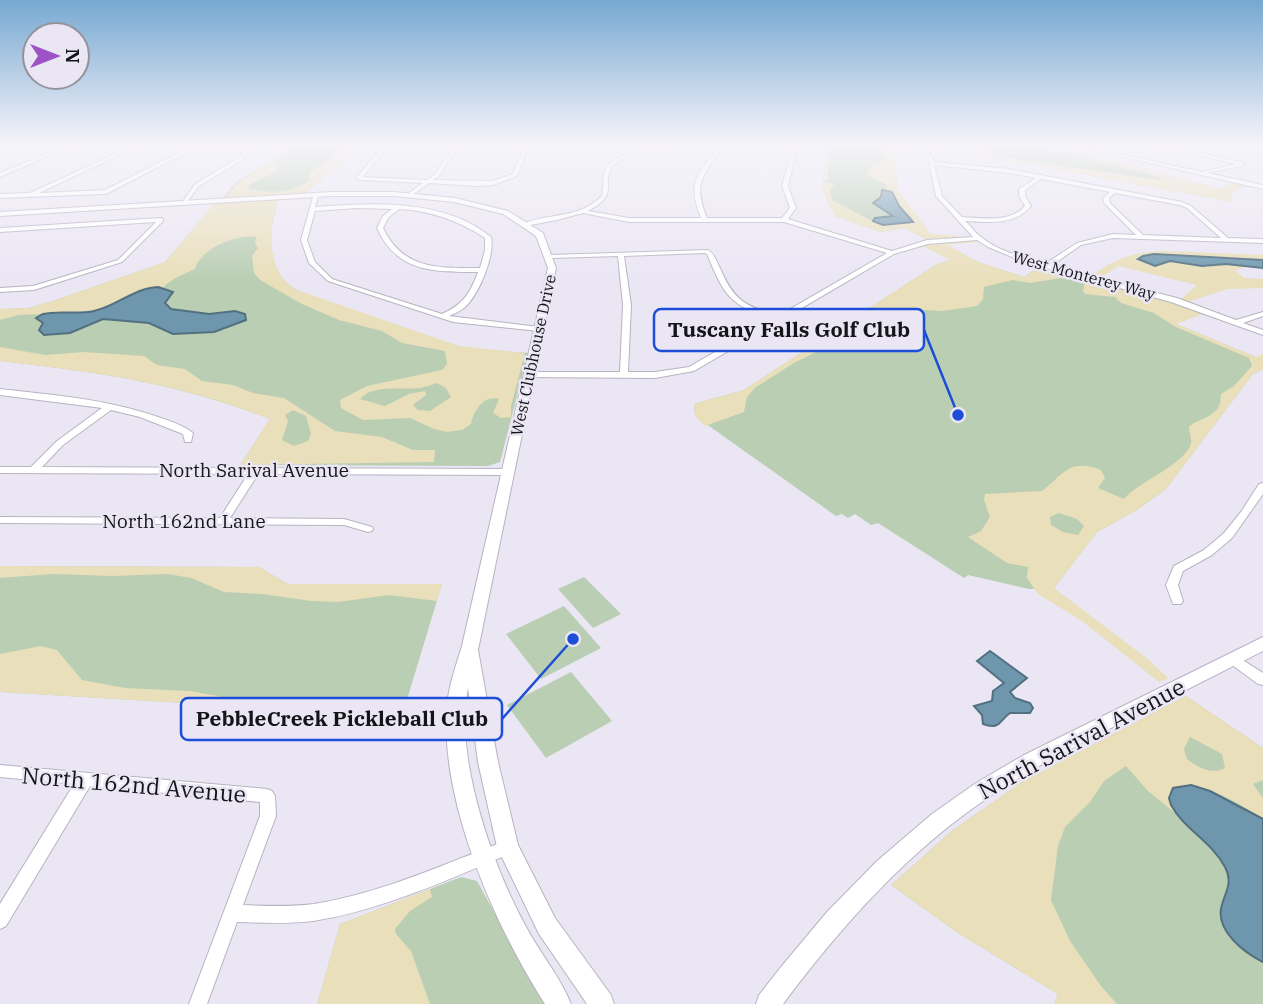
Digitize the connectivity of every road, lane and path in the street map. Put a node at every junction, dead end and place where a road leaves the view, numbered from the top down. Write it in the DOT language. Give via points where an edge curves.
graph roads {
  1 [pos="42,190"];
  2 [pos="110,190"];
  3 [pos="194,190"];
  4 [pos="417,190"];
  5 [pos="605,190"];
  6 [pos="695,190"];
  7 [pos="787,190"];
  8 [pos="938,190"];
  9 [pos="1022,190"];
  10 [pos="1108,190"];
  11 [pos="1114,191"];
  12 [pos="316,194"];
  13 [pos="411,194"];
  14 [pos="0,196"];
  15 [pos="29,196"];
  16 [pos="185,203"];
  17 [pos="397,208"];
  18 [pos="312,209"];
  19 [pos="76,210"];
  20 [pos="580,211"];
  21 [pos="0,214"];
  22 [pos="704,219"];
  23 [pos="960,219"];
  24 [pos="784,220"];
  25 [pos="525,224"];
  26 [pos="61,226"];
  27 [pos="13,229"];
  28 [pos="0,230"];
  29 [pos="1140,235"];
  30 [pos="0,239"];
  31 [pos="978,239"];
  32 [pos="1226,239"];
  33 [pos="1263,241"];
  34 [pos="892,253"];
  35 [pos="621,254"];
  36 [pos="552,256"];
  37 [pos="1046,266"];
  38 [pos="482,270"];
  39 [pos="0,290"];
  40 [pos="1263,314"];
  41 [pos="442,317"];
  42 [pos="780,319"];
  43 [pos="1236,323"];
  44 [pos="540,329"];
  45 [pos="1263,333"];
  46 [pos="529,375"];
  47 [pos="624,375"];
  48 [pos="0,392"];
  49 [pos="108,408"];
  50 [pos="187,440"];
  51 [pos="256,469"];
  52 [pos="0,470"];
  53 [pos="34,470"];
  54 [pos="508,472"];
  55 [pos="1263,486"];
  56 [pos="0,520"];
  57 [pos="223,521"];
  58 [pos="368,529"];
  59 [pos="1177,601"];
  60 [pos="1263,643"];
  61 [pos="471,646"];
  62 [pos="1233,659"];
  63 [pos="1263,680"];
  64 [pos="0,771"];
  65 [pos="86,779"];
  66 [pos="509,847"];
  67 [pos="483,857"];
  68 [pos="233,914"];
  69 [pos="0,920"];
  70 [pos="198,1004"];
  71 [pos="559,1004"];
  72 [pos="602,1004"];
  73 [pos="768,1004"];
  1 -- 15 [label="street"];
  2 -- 15 [label="street"];
  3 -- 16 [label="street"];
  4 -- 13 [label="street"];
  5 -- 20 [label="street" via="603,198"];
  6 -- 22 [label="street"];
  7 -- 24 [label="street" via="793,208"];
  8 -- 23 [label="street, West Monterey Way"];
  9 -- 23 [label="street" via="1028,205 1022,213"];
  10 -- 11 [label="street"];
  11 -- 29 [label="street" via="1107,203"];
  11 -- 32 [label="street" via="1186,205"];
  12 -- 13 [label="street, West Clubhouse Drive"];
  12 -- 16 [label="street, West Clubhouse Drive"];
  12 -- 18 [label="street"];
  13 -- 25 [label="street, West Clubhouse Drive" via="481,206"];
  14 -- 15 [label="street"];
  16 -- 19 [label="street, West Clubhouse Drive"];
  17 -- 18 [label="street"];
  17 -- 38 [label="street" via="448,218 483,233 491,247"];
  17 -- 38 [label="street" via="380,228 394,253 434,267"];
  18 -- 41 [label="street" via="304,240 312,262 324,276"];
  19 -- 21 [label="street, West Clubhouse Drive"];
  19 -- 26 [label="street"];
  20 -- 22 [label="street" via="621,220"];
  20 -- 25 [label="street"];
  22 -- 24 [label="street"];
  23 -- 31 [label="street, West Monterey Way"];
  24 -- 34 [label="street"];
  25 -- 36 [label="street, West Clubhouse Drive" via="544,240"];
  26 -- 27 [label="street"];
  26 -- 39 [label="street" via="162,220 120,261 34,288"];
  27 -- 28 [label="street"];
  27 -- 30 [label="street"];
  29 -- 32 [label="street"];
  29 -- 37 [label="street" via="1083,242"];
  31 -- 34 [label="street" via="927,242"];
  31 -- 37 [label="street, West Monterey Way"];
  32 -- 33 [label="street"];
  34 -- 42 [label="street"];
  35 -- 36 [label="street"];
  35 -- 42 [label="street" via="706,251 734,301"];
  35 -- 47 [label="street" via="627,304"];
  36 -- 44 [label="street, West Clubhouse Drive"];
  37 -- 43 [label="street, West Monterey Way" via="1174,300"];
  38 -- 41 [label="street" via="468,299"];
  40 -- 43 [label="street"];
  41 -- 44 [label="street"];
  42 -- 47 [label="street" via="691,369"];
  43 -- 45 [label="street, West Monterey Way"];
  44 -- 46 [label="street, West Clubhouse Drive"];
  46 -- 47 [label="street"];
  46 -- 54 [label="street, West Clubhouse Drive"];
  48 -- 49 [label="street"];
  49 -- 50 [label="street" via="178,427 187,433"];
  49 -- 53 [label="street" via="60,443"];
  51 -- 53 [label="street, North Sarival Avenue"];
  51 -- 54 [label="street, North Sarival Avenue"];
  51 -- 57 [label="street"];
  52 -- 53 [label="street, North Sarival Avenue"];
  54 -- 61 [label="street, West Clubhouse Drive"];
  55 -- 59 [label="street" via="1236,530 1211,553 1178,569 1172,585"];
  56 -- 57 [label="street, North 162nd Lane"];
  57 -- 58 [label="street, North 162nd Lane" via="344,522"];
  60 -- 62 [label="street, North Sarival Avenue"];
  61 -- 66 [label="street, West Clubhouse Drive" via="488,762"];
  61 -- 67 [label="street, West Clubhouse Drive" via="458,690 457,745"];
  62 -- 63 [label="street"];
  62 -- 73 [label="street, North Sarival Avenue" via="1044,754 938,822 877,875"];
  64 -- 65 [label="street, North 162nd Avenue"];
  65 -- 68 [label="street, North 162nd Avenue" via="267,796 268,816"];
  65 -- 69 [label="street"];
  66 -- 67 [label="street"];
  66 -- 72 [label="street, West Clubhouse Drive" via="547,926"];
  67 -- 68 [label="street" via="336,908"];
  67 -- 71 [label="street, West Clubhouse Drive" via="518,939"];
  68 -- 70 [label="street"];
}
